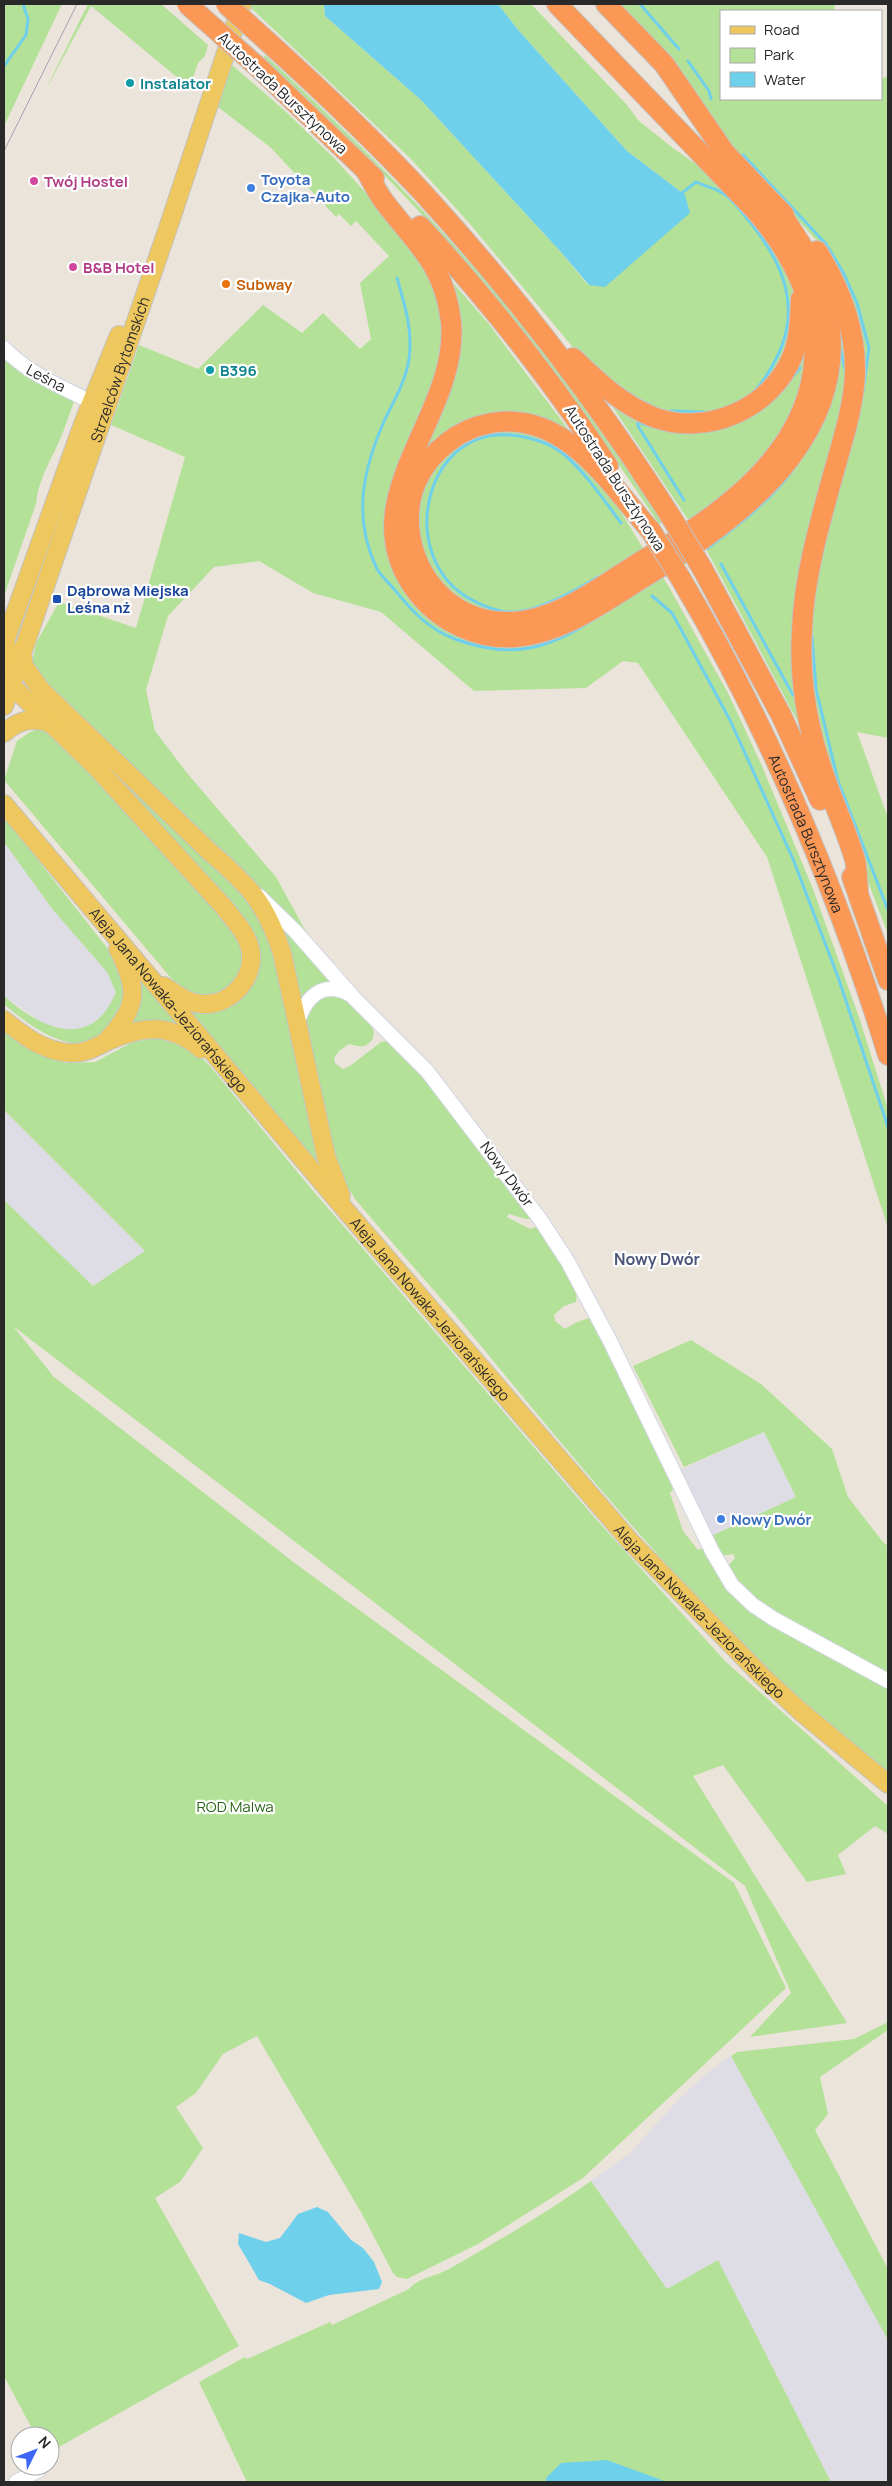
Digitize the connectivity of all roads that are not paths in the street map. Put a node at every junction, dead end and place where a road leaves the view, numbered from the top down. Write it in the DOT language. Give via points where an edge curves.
graph roads {
  1 [pos="187,4"];
  2 [pos="226,4"];
  3 [pos="231,4"];
  4 [pos="242,4"];
  5 [pos="557,4"];
  6 [pos="606,4"];
  7 [pos="365,169"];
  8 [pos="776,207"];
  9 [pos="802,287"];
  10 [pos="520,306"];
  11 [pos="4,348"];
  12 [pos="92,402"];
  13 [pos="651,530"];
  14 [pos="5,641"];
  15 [pos="22,652"];
  16 [pos="7,686"];
  17 [pos="42,691"];
  18 [pos="4,706"];
  19 [pos="53,724"];
  20 [pos="4,733"];
  21 [pos="4,804"];
  22 [pos="249,887"];
  23 [pos="858,890"];
  24 [pos="106,927"];
  25 [pos="142,970"];
  26 [pos="888,980"];
  27 [pos="354,998"];
  28 [pos="4,1020"];
  29 [pos="298,1022"];
  30 [pos="106,1042"];
  31 [pos="888,1056"];
  32 [pos="235,1079"];
  33 [pos="348,1213"];
  34 [pos="888,1681"];
  35 [pos="888,1784"];
  36 [pos="28,2476"];
  37 [pos="16,2482"];
  1 -- 7 [label="highway, Autostrada Bursztynowa, bridge"];
  2 -- 10 [label="highway, Autostrada Bursztynowa, bridge" via="424,194"];
  3 -- 12 [label="main road, Strzelców Bytomskich" via="137,287"];
  4 -- 15 [label="main road, Strzelców Bytomskich"];
  5 -- 9 [label="highway" via="755,210 794,264"];
  6 -- 8 [label="highway" via="664,64 725,153"];
  7 -- 8 [label="highway" via="383,199 424,249 436,270 446,295 451,325 450,355 444,381 407,466 396,501 394,522 398,551 407,576 436,612 472,631 512,637 536,635 557,628 657,570 747,506 794,455 811,427 822,396 829,363 829,329 814,270"];
  7 -- 13 [label="highway, Autostrada Bursztynowa" via="458,267 517,338 574,414"];
  8 -- 23 [label="highway" via="808,239 826,266 846,308 853,341 855,372 849,413 809,569 801,653 811,730 855,861"];
  9 -- 10 [label="highway" via="798,339 779,379 765,395 743,410 704,423 682,423 654,417 618,398"];
  9 -- 13 [label="highway" via="810,303 814,324 815,362 801,413 782,445 754,479 720,510 580,599 551,614 511,622 485,620 458,609 437,593 420,569 412,552 409,510 420,473 439,450 467,430 486,424 515,422 536,425 560,435 582,451"];
  10 -- 23 [label="highway, Autostrada Bursztynowa, bridge" via="611,426 702,568 781,715"];
  11 -- 12 [label="street, Leśna" via="35,374"];
  12 -- 14 [label="main road, Strzelców Bytomskich"];
  13 -- 31 [label="highway, Autostrada Bursztynowa, bridge" via="681,579 760,728 806,829 850,939"];
  14 -- 16 [label="main road"];
  15 -- 16 [label="main road, Strzelców Bytomskich"];
  15 -- 17 [label="main road" via="24,666"];
  16 -- 17 [label="main road" via="21,685"];
  16 -- 18 [label="main road, Strzelców Bytomskich"];
  16 -- 19 [label="main road"];
  17 -- 22 [label="main road"];
  19 -- 20 [label="main road" via="24,720"];
  19 -- 25 [label="main road" via="223,906 242,929 250,947 251,964 247,978 227,999 214,1004 183,1000"];
  21 -- 24 [label="main road, Aleja Jana Nowaka-Jeziorańskiego"];
  22 -- 27 [label="street, Nowy Dwór" via="295,931"];
  22 -- 29 [label="main road" via="275,931"];
  23 -- 26 [label="highway, Autostrada Bursztynowa"];
  24 -- 25 [label="main road, Aleja Jana Nowaka-Jeziorańskiego"];
  24 -- 30 [label="main road" via="124,961 133,996 129,1013"];
  25 -- 32 [label="main road, Aleja Jana Nowaka-Jeziorańskiego"];
  27 -- 29 [label="street, Nowy Dwór" via="342,991 321,992 303,1006"];
  27 -- 34 [label="street, Nowy Dwór" via="426,1071 503,1167 556,1242 628,1376 712,1551 732,1585 774,1619"];
  28 -- 30 [label="main road" via="37,1044 57,1051 84,1052"];
  29 -- 33 [label="main road" via="326,1156"];
  30 -- 32 [label="main road" via="132,1031 156,1029 176,1032"];
  32 -- 33 [label="main road, Aleja Jana Nowaka-Jeziorańskiego"];
  33 -- 35 [label="main road, Aleja Jana Nowaka-Jeziorańskiego" via="673,1587 800,1711"];
  36 -- 37 [label="street"];
}
